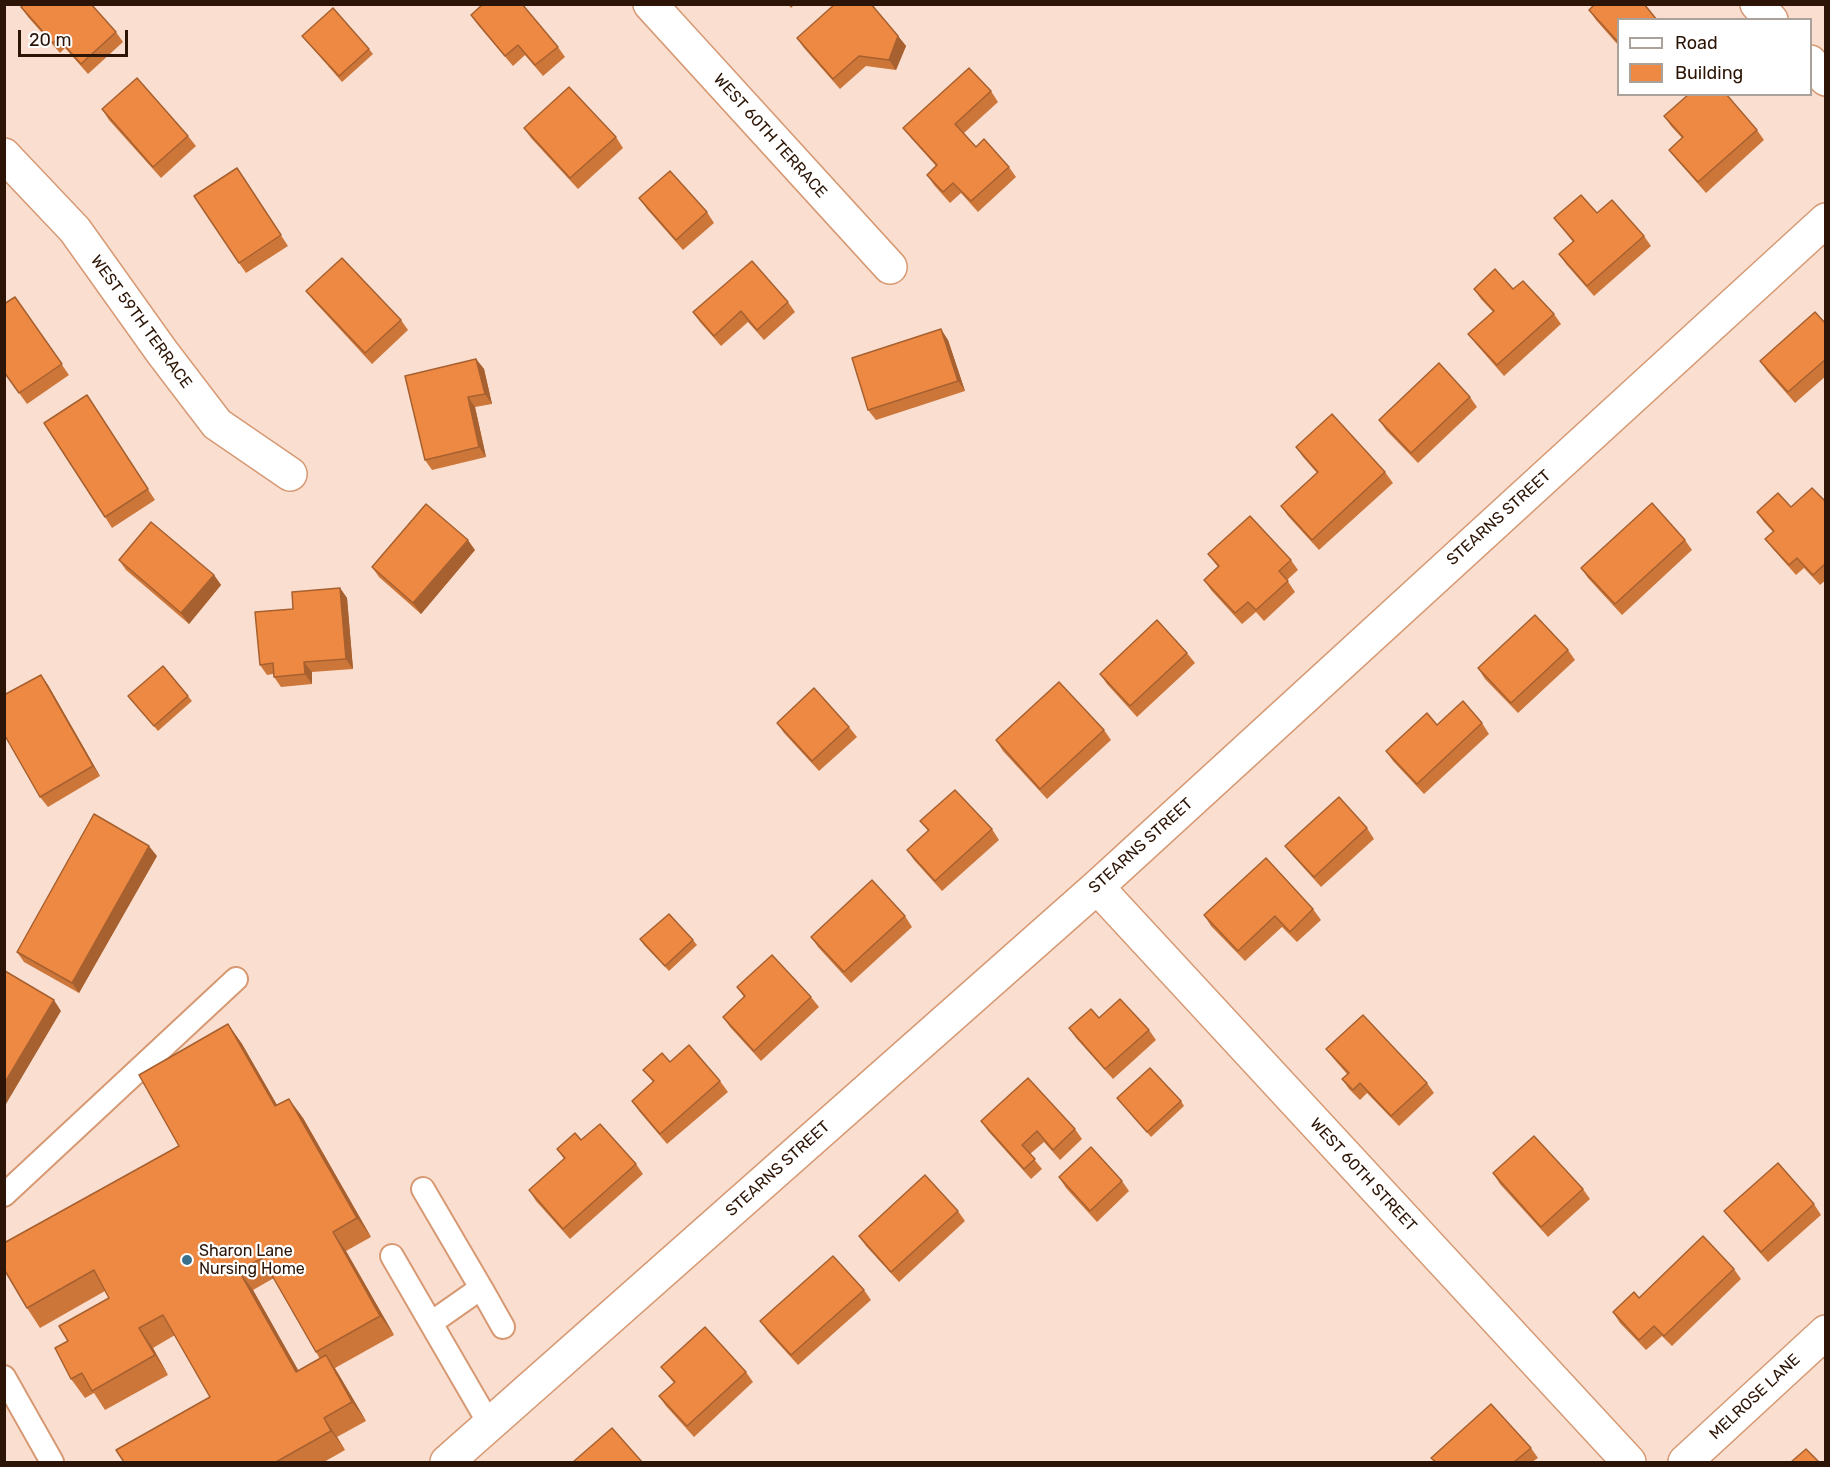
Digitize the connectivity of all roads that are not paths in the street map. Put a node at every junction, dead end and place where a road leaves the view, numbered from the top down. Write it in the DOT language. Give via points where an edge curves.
graph roads {
  1 [pos="651,4"];
  2 [pos="1757,4"];
  3 [pos="1769,18"];
  4 [pos="1812,64"];
  5 [pos="1826,79"];
  6 [pos="4,155"];
  7 [pos="1826,220"];
  8 [pos="890,267"];
  9 [pos="290,474"];
  10 [pos="1096,886"];
  11 [pos="236,979"];
  12 [pos="423,1189"];
  13 [pos="4,1195"];
  14 [pos="392,1256"];
  15 [pos="481,1288"];
  16 [pos="431,1323"];
  17 [pos="503,1326"];
  18 [pos="1826,1332"];
  19 [pos="4,1377"];
  20 [pos="490,1425"];
  21 [pos="52,1462"];
  22 [pos="447,1462"];
  23 [pos="1629,1462"];
  24 [pos="1685,1462"];
  1 -- 8 [label="street, WEST 60TH TERRACE"];
  2 -- 3 [label="street"];
  4 -- 5 [label="street"];
  6 -- 9 [label="street, WEST 59TH TERRACE" via="75,230 217,424"];
  7 -- 10 [label="street, STEARNS STREET"];
  10 -- 20 [label="street, STEARNS STREET"];
  10 -- 23 [label="street, WEST 60TH STREET"];
  11 -- 13 [label="lane"];
  12 -- 15 [label="lane"];
  14 -- 16 [label="lane"];
  15 -- 16 [label="lane"];
  15 -- 17 [label="lane"];
  16 -- 20 [label="lane"];
  18 -- 24 [label="street, MELROSE LANE"];
  19 -- 21 [label="lane"];
  20 -- 22 [label="street, STEARNS STREET"];
}
